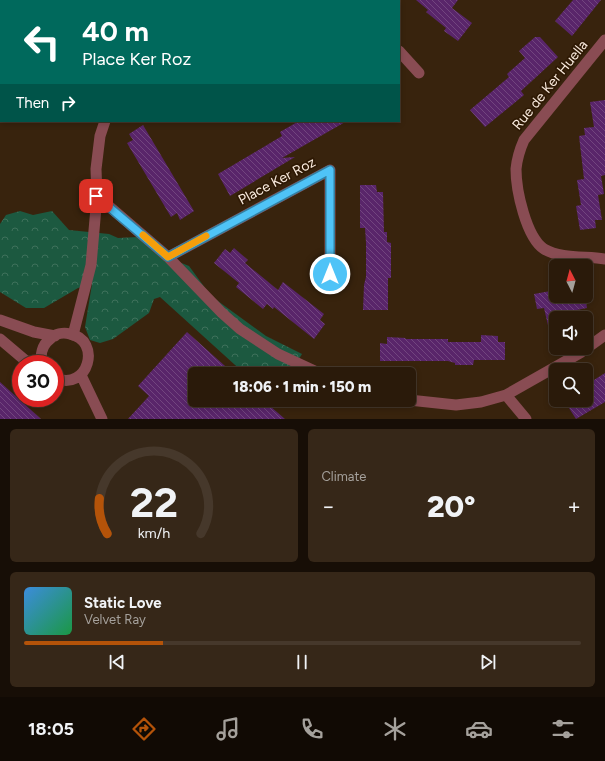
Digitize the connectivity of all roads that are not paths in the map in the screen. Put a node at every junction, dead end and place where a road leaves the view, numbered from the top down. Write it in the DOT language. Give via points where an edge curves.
graph roads {
  1 [pos="605,40"];
  2 [pos="400,52"];
  3 [pos="419,73"];
  4 [pos="105,122"];
  5 [pos="96,196"];
  6 [pos="168,257"];
  7 [pos="605,259"];
  8 [pos="330,274"];
  9 [pos="0,320"];
  10 [pos="73,335"];
  11 [pos="605,335"];
  12 [pos="54,336"];
  13 [pos="0,339"];
  14 [pos="19,355"];
  15 [pos="41,355"];
  16 [pos="306,367"];
  17 [pos="81,375"];
  18 [pos="64,380"];
  19 [pos="506,396"];
  20 [pos="416,401"];
  21 [pos="102,419"];
  22 [pos="526,419"];
  1 -- 7 [label="street, Rue de Ker Huella" via="524,140 516,170 523,210 536,242 556,253"];
  2 -- 3 [label="street"];
  4 -- 5 [label="street" via="97,149"];
  5 -- 6 [label="street"];
  5 -- 10 [label="street" via="92,265"];
  6 -- 8 [label="street, Place Ker Roz" via="330,170"];
  6 -- 16 [label="street" via="222,314 240,329 278,354"];
  9 -- 12 [label="street"];
  10 -- 12 [label="street" via="65,333"];
  10 -- 17 [label="street" via="84,342 88,353 87,366"];
  11 -- 19 [label="street" via="580,353"];
  12 -- 15 [label="street" via="44,346"];
  13 -- 14 [label="street"];
  17 -- 18 [label="street" via="68,381"];
  17 -- 21 [label="street"];
  19 -- 20 [label="street" via="456,405"];
  19 -- 22 [label="street"];
}
